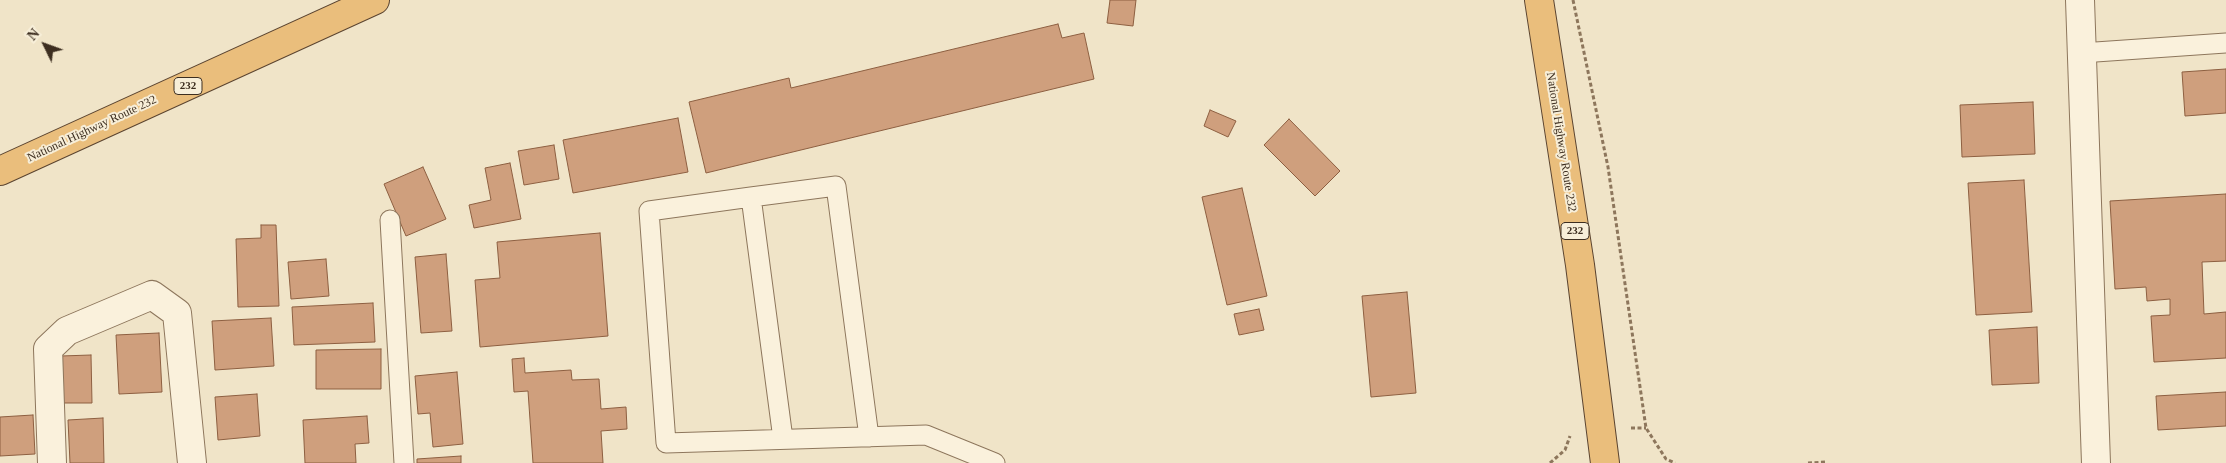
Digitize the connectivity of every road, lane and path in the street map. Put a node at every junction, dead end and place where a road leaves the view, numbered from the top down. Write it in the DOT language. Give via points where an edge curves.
graph roads {
  1 [pos="1539,0"];
  2 [pos="1573,0"];
  3 [pos="2080,0"];
  4 [pos="373,1"];
  5 [pos="2226,43"];
  6 [pos="2081,53"];
  7 [pos="0,171"];
  8 [pos="751,197"];
  9 [pos="390,220"];
  10 [pos="1572,429"];
  11 [pos="869,437"];
  12 [pos="783,439"];
  13 [pos="1666,461"];
  14 [pos="1827,462"];
  15 [pos="52,463"];
  16 [pos="192,463"];
  17 [pos="404,463"];
  18 [pos="995,463"];
  19 [pos="1550,463"];
  20 [pos="1605,463"];
  21 [pos="1675,463"];
  22 [pos="1808,463"];
  23 [pos="2096,463"];
  1 -- 20 [label="highway, National Highway Route 232 / 232" via="1580,265"];
  2 -- 13 [label="path" via="1608,167 1646,428"];
  3 -- 6 [label="street"];
  4 -- 7 [label="highway, National Highway Route 232 / 232"];
  5 -- 6 [label="lane"];
  6 -- 23 [label="street"];
  8 -- 11 [label="lane" via="836,186"];
  8 -- 12 [label="lane"];
  8 -- 12 [label="lane" via="649,211 666,443"];
  9 -- 17 [label="lane"];
  10 -- 19 [label="path" via="1565,450"];
  11 -- 12 [label="lane"];
  11 -- 18 [label="lane" via="926,435"];
  13 -- 21 [label="path"];
  14 -- 22 [label="path"];
  15 -- 16 [label="street" via="48,349 67,331 152,295 177,313"];
}
